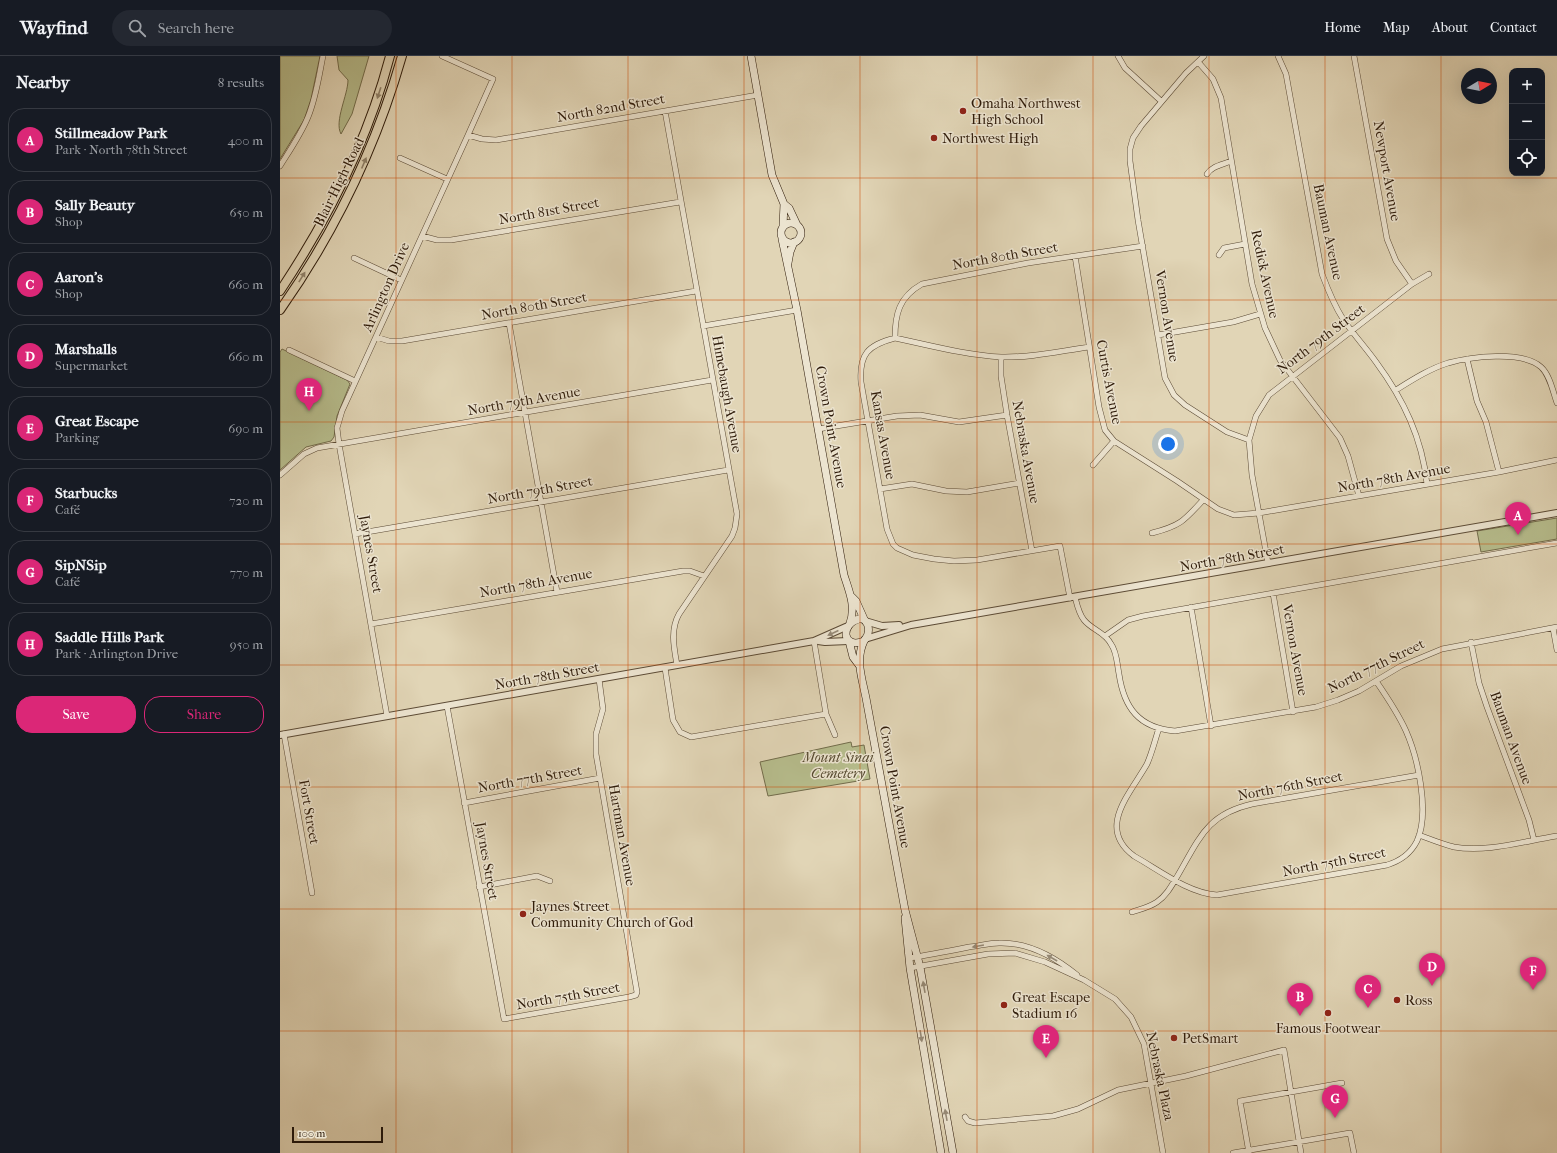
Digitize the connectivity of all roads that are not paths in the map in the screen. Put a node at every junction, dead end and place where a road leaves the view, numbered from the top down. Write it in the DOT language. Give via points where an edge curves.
graph roads {
  1 [pos="323,56"];
  2 [pos="390,56"];
  3 [pos="402,56"];
  4 [pos="442,56"];
  5 [pos="751,56"];
  6 [pos="1118,56"];
  7 [pos="1204,56"];
  8 [pos="1278,56"];
  9 [pos="1354,56"];
  10 [pos="1199,63"];
  11 [pos="758,95"];
  12 [pos="1161,101"];
  13 [pos="664,111"];
  14 [pos="468,136"];
  15 [pos="400,158"];
  16 [pos="1231,160"];
  17 [pos="280,166"];
  18 [pos="1207,174"];
  19 [pos="447,179"];
  20 [pos="680,202"];
  21 [pos="784,204"];
  22 [pos="797,225"];
  23 [pos="783,226"];
  24 [pos="422,236"];
  25 [pos="782,239"];
  26 [pos="794,242"];
  27 [pos="1244,244"];
  28 [pos="1143,246"];
  29 [pos="1075,256"];
  30 [pos="1219,256"];
  31 [pos="354,258"];
  32 [pos="788,263"];
  33 [pos="1429,274"];
  34 [pos="401,280"];
  35 [pos="1412,284"];
  36 [pos="280,291"];
  37 [pos="696,291"];
  38 [pos="280,310"];
  39 [pos="797,310"];
  40 [pos="1260,314"];
  41 [pos="509,323"];
  42 [pos="703,326"];
  43 [pos="1352,331"];
  44 [pos="1158,335"];
  45 [pos="376,337"];
  46 [pos="895,338"];
  47 [pos="1089,347"];
  48 [pos="289,350"];
  49 [pos="1001,356"];
  50 [pos="1468,359"];
  51 [pos="1293,376"];
  52 [pos="712,380"];
  53 [pos="356,381"];
  54 [pos="1396,390"];
  55 [pos="1557,403"];
  56 [pos="525,412"];
  57 [pos="1007,415"];
  58 [pos="868,421"];
  59 [pos="818,429"];
  60 [pos="1249,440"];
  61 [pos="1114,441"];
  62 [pos="339,444"];
  63 [pos="1557,460"];
  64 [pos="1093,465"];
  65 [pos="728,470"];
  66 [pos="1499,472"];
  67 [pos="280,475"];
  68 [pos="1019,483"];
  69 [pos="1427,484"];
  70 [pos="880,489"];
  71 [pos="1359,496"];
  72 [pos="1203,500"];
  73 [pos="541,502"];
  74 [pos="1259,513"];
  75 [pos="1557,513"];
  76 [pos="1234,516"];
  77 [pos="1152,533"];
  78 [pos="355,534"];
  79 [pos="1557,543"];
  80 [pos="1032,551"];
  81 [pos="1268,563"];
  82 [pos="704,576"];
  83 [pos="557,592"];
  84 [pos="1273,593"];
  85 [pos="851,595"];
  86 [pos="1073,598"];
  87 [pos="1191,607"];
  88 [pos="865,620"];
  89 [pos="372,624"];
  90 [pos="849,624"];
  91 [pos="911,625"];
  92 [pos="1555,628"];
  93 [pos="1105,636"];
  94 [pos="865,640"];
  95 [pos="816,641"];
  96 [pos="849,641"];
  97 [pos="1471,642"];
  98 [pos="1557,650"];
  99 [pos="858,665"];
  100 [pos="677,666"];
  101 [pos="664,668"];
  102 [pos="599,680"];
  103 [pos="1376,681"];
  104 [pos="447,706"];
  105 [pos="1293,712"];
  106 [pos="826,714"];
  107 [pos="387,716"];
  108 [pos="1211,726"];
  109 [pos="1159,728"];
  110 [pos="282,734"];
  111 [pos="834,735"];
  112 [pos="1419,775"];
  113 [pos="600,778"];
  114 [pos="464,803"];
  115 [pos="1419,834"];
  116 [pos="1557,836"];
  117 [pos="1534,840"];
  118 [pos="1175,880"];
  119 [pos="550,881"];
  120 [pos="479,887"];
  121 [pos="312,893"];
  122 [pos="1132,912"];
  123 [pos="905,914"];
  124 [pos="1016,944"];
  125 [pos="1015,953"];
  126 [pos="918,957"];
  127 [pos="909,958"];
  128 [pos="920,966"];
  129 [pos="910,968"];
  130 [pos="1084,980"];
  131 [pos="636,995"];
  132 [pos="504,1019"];
  133 [pos="1150,1083"];
  134 [pos="1342,1083"];
  135 [pos="1291,1092"];
  136 [pos="965,1117"];
  137 [pos="1299,1141"];
  138 [pos="1249,1152"];
  139 [pos="941,1153"];
  140 [pos="953,1153"];
  141 [pos="1163,1153"];
  142 [pos="1233,1153"];
  143 [pos="1301,1153"];
  144 [pos="1354,1153"];
  1 -- 17 [label="street" via="308,116"];
  2 -- 36 [label="main road, Blair High Road, one-way" via="375,105 350,167 320,228"];
  38 -- 3 [label="main road, Blair High Road, one-way" via="324,241 358,176"];
  4 -- 14 [label="street, Arlington Drive" via="493,79"];
  5 -- 11 [label="main road"];
  6 -- 12 [label="street" via="1125,68"];
  7 -- 10 [label="street"];
  8 -- 43 [label="street, Bauman Avenue" via="1286,74 1322,274 1333,301"];
  9 -- 35 [label="street, Newport Avenue" via="1387,240 1396,261"];
  10 -- 12 [label="street" via="1186,73"];
  10 -- 16 [label="street, Redick Avenue" via="1213,79 1221,98"];
  11 -- 13 [label="street, North 82nd Street"];
  11 -- 21 [label="main road" via="772,175"];
  12 -- 28 [label="street, Vernon Avenue" via="1133,138 1130,149 1131,175"];
  13 -- 14 [label="street, North 82nd Street" via="496,140"];
  13 -- 20 [label="street, Himebaugh Avenue"];
  14 -- 19 [label="street, Arlington Drive"];
  15 -- 19 [label="street"];
  16 -- 18 [label="street" via="1210,169"];
  16 -- 27 [label="street, Redick Avenue"];
  19 -- 24 [label="street, Arlington Drive"];
  20 -- 24 [label="street, North 81st Street" via="451,240"];
  20 -- 37 [label="street, Himebaugh Avenue"];
  21 -- 22 [label="main road" via="789,208"];
  21 -- 23 [label="main road"];
  22 -- 23 [label="main road" via="791,223"];
  22 -- 26 [label="main road" via="800,235"];
  23 -- 25 [label="main road"];
  24 -- 34 [label="street, Arlington Drive"];
  25 -- 26 [label="main road" via="786,243"];
  25 -- 32 [label="main road, Crown Point Avenue"];
  26 -- 32 [label="main road, Crown Point Avenue"];
  27 -- 30 [label="street" via="1224,248"];
  27 -- 40 [label="street, Redick Avenue"];
  28 -- 29 [label="street, North 80th Street"];
  28 -- 44 [label="street, Vernon Avenue"];
  29 -- 46 [label="street, North 80th Street" via="922,284 912,290 898,310"];
  29 -- 47 [label="street, Curtis Avenue"];
  31 -- 34 [label="street"];
  32 -- 39 [label="main road, Crown Point Avenue"];
  33 -- 35 [label="street, North 79th Street"];
  34 -- 45 [label="street, Arlington Drive"];
  35 -- 43 [label="street, North 79th Street"];
  37 -- 41 [label="street, North 80th Street"];
  37 -- 42 [label="street, Himebaugh Avenue"];
  39 -- 42 [label="street"];
  39 -- 59 [label="main road, Crown Point Avenue"];
  40 -- 44 [label="street" via="1233,322"];
  40 -- 51 [label="street, Redick Avenue" via="1280,360"];
  41 -- 45 [label="street, North 80th Street" via="402,341"];
  41 -- 56 [label="street"];
  42 -- 52 [label="street, Himebaugh Avenue"];
  43 -- 51 [label="street, North 79th Street"];
  43 -- 54 [label="street, Bauman Avenue"];
  44 -- 60 [label="street, Vernon Avenue" via="1164,374 1174,395 1230,434"];
  45 -- 53 [label="street, Arlington Drive"];
  46 -- 49 [label="street" via="980,355"];
  46 -- 58 [label="street, Kansas Avenue" via="882,341 869,349 863,357 860,368"];
  47 -- 49 [label="street" via="1037,355"];
  47 -- 61 [label="street, Curtis Avenue" via="1102,423"];
  48 -- 53 [label="street"];
  49 -- 57 [label="street, Nebraska Avenue" via="1001,376"];
  50 -- 54 [label="street" via="1436,368"];
  50 -- 55 [label="street" via="1513,356 1525,358 1541,367 1548,377"];
  50 -- 66 [label="street" via="1477,401 1486,422"];
  51 -- 60 [label="street, North 79th Street" via="1269,395 1261,406"];
  51 -- 71 [label="street, Redick Avenue" via="1340,438"];
  52 -- 56 [label="street, North 79th Avenue"];
  52 -- 65 [label="street, Himebaugh Avenue"];
  53 -- 62 [label="street, Arlington Drive" via="339,419"];
  54 -- 69 [label="street, Bauman Avenue" via="1417,436"];
  56 -- 62 [label="street, North 79th Avenue"];
  56 -- 73 [label="street"];
  57 -- 58 [label="street" via="965,422 911,415"];
  57 -- 68 [label="street, Nebraska Avenue"];
  58 -- 59 [label="street"];
  58 -- 70 [label="street, Kansas Avenue"];
  59 -- 85 [label="main road, Crown Point Avenue" via="844,575"];
  60 -- 74 [label="street" via="1251,471"];
  61 -- 64 [label="street"];
  61 -- 72 [label="street, Curtis Avenue"];
  62 -- 67 [label="street" via="309,450"];
  62 -- 78 [label="street, Jaynes Street"];
  63 -- 66 [label="street, North 78th Avenue"];
  65 -- 73 [label="street, North 79th Street"];
  65 -- 82 [label="street, Himebaugh Avenue" via="737,511 735,528"];
  66 -- 69 [label="street, North 78th Avenue"];
  68 -- 70 [label="street" via="967,492 946,491 912,484"];
  68 -- 80 [label="street, Nebraska Avenue"];
  69 -- 71 [label="street, North 78th Avenue"];
  70 -- 80 [label="street, Kansas Avenue" via="892,544 901,551 954,561"];
  71 -- 74 [label="street, North 78th Avenue"];
  72 -- 76 [label="street, Curtis Avenue"];
  72 -- 77 [label="street" via="1180,523"];
  73 -- 78 [label="street, North 79th Street"];
  73 -- 83 [label="street"];
  74 -- 76 [label="street, North 78th Avenue"];
  74 -- 81 [label="street"];
  75 -- 81 [label="street, North 78th Street"];
  78 -- 89 [label="street, Jaynes Street"];
  79 -- 84 [label="street"];
  80 -- 86 [label="street" via="1060,546"];
  81 -- 86 [label="street, North 78th Street"];
  82 -- 83 [label="street, North 78th Avenue" via="683,570"];
  82 -- 100 [label="street, Himebaugh Avenue" via="675,622 673,638"];
  83 -- 89 [label="street, North 78th Avenue"];
  84 -- 87 [label="street"];
  84 -- 105 [label="street, Vernon Avenue"];
  85 -- 88 [label="main road, Crown Point Avenue"];
  85 -- 90 [label="main road, Crown Point Avenue" via="853,611"];
  86 -- 91 [label="street, North 78th Street"];
  86 -- 93 [label="street" via="1083,619"];
  87 -- 93 [label="street" via="1134,618"];
  87 -- 108 [label="street"];
  88 -- 90 [label="main road" via="856,620"];
  88 -- 91 [label="street" via="882,626"];
  88 -- 94 [label="main road" via="868,630"];
  89 -- 107 [label="street, Jaynes Street"];
  90 -- 95 [label="street, one-way"];
  90 -- 96 [label="main road" via="846,634"];
  91 -- 94 [label="street"];
  92 -- 97 [label="street, North 77th Street"];
  92 -- 98 [label="street"];
  93 -- 109 [label="street" via="1113,648 1128,704 1139,718"];
  94 -- 96 [label="main road" via="856,644"];
  94 -- 99 [label="main road, Crown Point Avenue" via="859,651"];
  95 -- 96 [label="street"];
  95 -- 100 [label="street, North 78th Street"];
  95 -- 106 [label="street"];
  96 -- 99 [label="main road, Crown Point Avenue"];
  97 -- 103 [label="street, North 77th Street" via="1420,657"];
  97 -- 117 [label="street, Bauman Avenue" via="1479,683"];
  99 -- 123 [label="main road, Crown Point Avenue"];
  100 -- 101 [label="street, North 78th Street"];
  101 -- 102 [label="street, North 78th Street"];
  101 -- 106 [label="street" via="673,720 680,732 691,737"];
  102 -- 104 [label="street, North 78th Street"];
  102 -- 113 [label="street, Hartman Avenue" via="603,709 595,742"];
  103 -- 105 [label="street, North 77th Street" via="1338,700"];
  103 -- 112 [label="street" via="1406,731"];
  104 -- 107 [label="street, North 78th Street"];
  104 -- 114 [label="street, Jaynes Street"];
  105 -- 108 [label="street, North 77th Street"];
  106 -- 111 [label="street"];
  107 -- 110 [label="street, North 78th Street"];
  108 -- 109 [label="street, North 77th Street" via="1175,731"];
  109 -- 118 [label="street" via="1148,762 1120,809 1116,829 1126,849"];
  110 -- 121 [label="street, Fort Street"];
  112 -- 115 [label="street" via="1422,817"];
  112 -- 118 [label="street, North 76th Street" via="1238,807 1222,815 1206,829"];
  113 -- 114 [label="street, North 77th Street"];
  113 -- 131 [label="street, Hartman Avenue" via="637,986"];
  114 -- 120 [label="street, Jaynes Street"];
  115 -- 117 [label="street" via="1448,845 1471,848 1487,848"];
  115 -- 118 [label="street, North 75th Street" via="1407,854 1387,865 1217,895 1198,892"];
  116 -- 117 [label="street"];
  118 -- 122 [label="street, North 76th Street" via="1159,901"];
  119 -- 120 [label="street" via="537,876"];
  120 -- 132 [label="street, Jaynes Street"];
  123 -- 126 [label="main road, Crown Point Avenue"];
  123 -- 127 [label="main road, Crown Point Avenue"];
  124 -- 125 [label="street"];
  124 -- 126 [label="street, one-way" via="992,943"];
  130 -- 124 [label="street, one-way" via="1043,953"];
  125 -- 128 [label="street" via="988,954"];
  125 -- 130 [label="street" via="1036,958"];
  126 -- 127 [label="street"];
  126 -- 128 [label="main road, Crown Point Avenue"];
  127 -- 129 [label="main road, Crown Point Avenue"];
  128 -- 129 [label="street"];
  140 -- 128 [label="main road, Crown Point Avenue, one-way"];
  129 -- 139 [label="main road, Crown Point Avenue, one-way"];
  130 -- 133 [label="street, Nebraska Plaza" via="1112,996 1125,1008 1135,1023 1146,1053"];
  131 -- 132 [label="street, North 75th Street"];
  133 -- 135 [label="street" via="1284,1050"];
  133 -- 136 [label="street" via="1118,1090 1078,1109 1054,1116 975,1123"];
  133 -- 141 [label="street, Nebraska Plaza"];
  134 -- 135 [label="street"];
  135 -- 137 [label="street"];
  135 -- 138 [label="street" via="1240,1101"];
  137 -- 138 [label="street"];
  137 -- 143 [label="street"];
  137 -- 144 [label="street" via="1350,1133"];
  138 -- 142 [label="street"];
}
